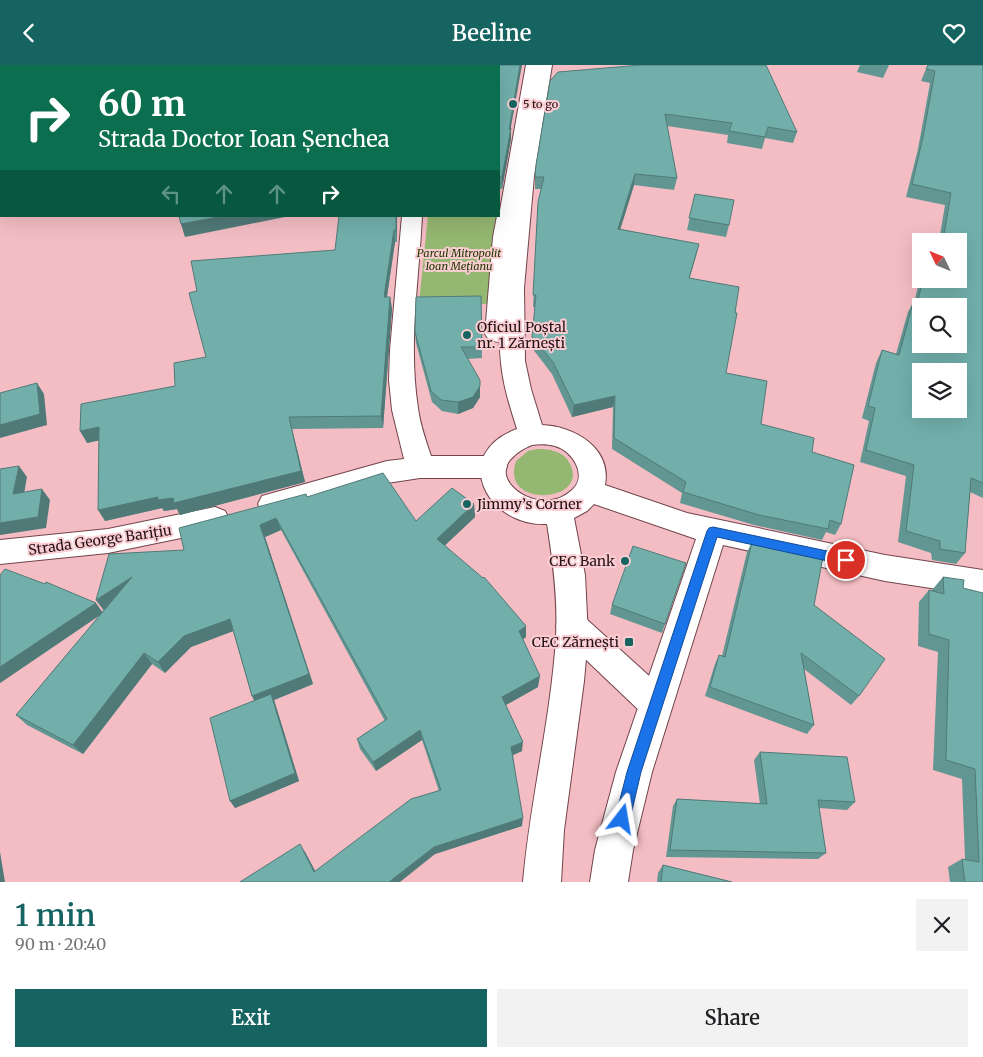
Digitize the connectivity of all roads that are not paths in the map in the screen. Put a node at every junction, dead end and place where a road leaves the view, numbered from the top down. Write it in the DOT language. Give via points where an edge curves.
graph roads {
  1 [pos="534,65"];
  2 [pos="544,65"];
  3 [pos="412,217"];
  4 [pos="512,334"];
  5 [pos="532,435"];
  6 [pos="420,467"];
  7 [pos="493,467"];
  8 [pos="589,491"];
  9 [pos="559,512"];
  10 [pos="713,531"];
  11 [pos="0,552"];
  12 [pos="979,585"];
  13 [pos="572,626"];
  14 [pos="656,704"];
  15 [pos="542,882"];
  16 [pos="609,882"];
  1 -- 4 [label="main road" via="504,237 497,334"];
  2 -- 4 [label="main road" via="517,238"];
  3 -- 6 [label="main road" via="402,380 405,410"];
  4 -- 5 [label="main road" via="519,395"];
  5 -- 7 [label="main road" via="506,446"];
  5 -- 8 [label="main road" via="551,435 568,440 582,450 591,463 594,478"];
  6 -- 7 [label="main road, Strada George Barițiu"];
  6 -- 11 [label="main road, Strada George Barițiu" via="388,472 179,528 125,539 56,549"];
  7 -- 9 [label="main road" via="494,481 502,495 515,505 530,511"];
  8 -- 9 [label="main road"];
  8 -- 10 [label="main road" via="659,517"];
  9 -- 13 [label="main road" via="570,575"];
  10 -- 12 [label="main road"];
  10 -- 14 [label="main road"];
  13 -- 14 [label="main road"];
  13 -- 15 [label="main road"];
  14 -- 16 [label="main road" via="634,772"];
}
